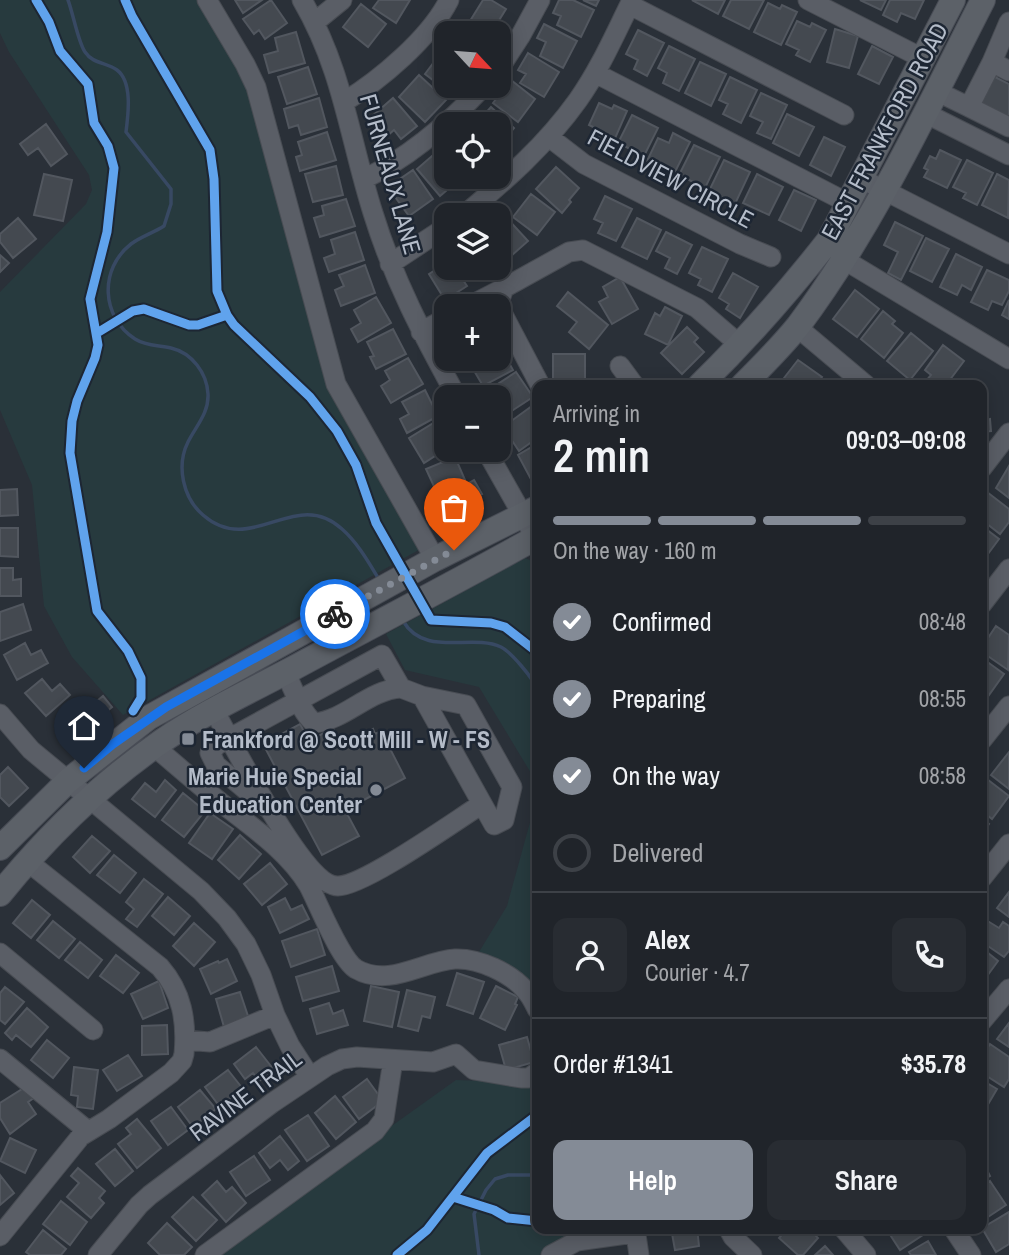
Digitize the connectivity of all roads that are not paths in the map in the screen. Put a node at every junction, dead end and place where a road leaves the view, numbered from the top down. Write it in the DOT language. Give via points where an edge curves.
graph roads {
  1 [pos="207,0"];
  2 [pos="302,0"];
  3 [pos="342,0"];
  4 [pos="449,0"];
  5 [pos="540,0"];
  6 [pos="808,0"];
  7 [pos="953,0"];
  8 [pos="980,1"];
  9 [pos="631,2"];
  10 [pos="1009,16"];
  11 [pos="315,22"];
  12 [pos="1009,22"];
  13 [pos="511,51"];
  14 [pos="924,59"];
  15 [pos="1000,67"];
  16 [pos="595,73"];
  17 [pos="936,91"];
  18 [pos="472,98"];
  19 [pos="344,102"];
  20 [pos="969,107"];
  21 [pos="925,113"];
  22 [pos="844,115"];
  23 [pos="1009,127"];
  24 [pos="549,137"];
  25 [pos="1009,155"];
  26 [pos="862,178"];
  27 [pos="364,179"];
  28 [pos="884,190"];
  29 [pos="478,203"];
  30 [pos="850,204"];
  31 [pos="434,236"];
  32 [pos="1009,254"];
  33 [pos="771,257"];
  34 [pos="843,258"];
  35 [pos="390,264"];
  36 [pos="504,288"];
  37 [pos="492,294"];
  38 [pos="773,308"];
  39 [pos="434,324"];
  40 [pos="797,327"];
  41 [pos="421,331"];
  42 [pos="740,345"];
  43 [pos="1009,359"];
  44 [pos="620,366"];
  45 [pos="537,380"];
  46 [pos="630,380"];
  47 [pos="704,380"];
  48 [pos="735,380"];
  49 [pos="748,380"];
  50 [pos="860,380"];
  51 [pos="450,385"];
  52 [pos="1009,433"];
  53 [pos="495,462"];
  54 [pos="987,462"];
  55 [pos="530,512"];
  56 [pos="532,542"];
  57 [pos="428,563"];
  58 [pos="1009,569"];
  59 [pos="987,598"];
  60 [pos="333,647"];
  61 [pos="256,659"];
  62 [pos="285,672"];
  63 [pos="348,674"];
  64 [pos="401,688"];
  65 [pos="422,696"];
  66 [pos="300,700"];
  67 [pos="1009,706"];
  68 [pos="214,710"];
  69 [pos="0,714"];
  70 [pos="987,734"];
  71 [pos="229,738"];
  72 [pos="155,747"];
  73 [pos="69,780"];
  74 [pos="90,799"];
  75 [pos="482,804"];
  76 [pos="2,841"];
  77 [pos="1009,844"];
  78 [pos="27,861"];
  79 [pos="987,872"];
  80 [pos="0,894"];
  81 [pos="0,953"];
  82 [pos="1009,989"];
  83 [pos="532,1000"];
  84 [pos="275,1015"];
  85 [pos="987,1015"];
  86 [pos="93,1030"];
  87 [pos="185,1040"];
  88 [pos="0,1059"];
  89 [pos="393,1059"];
  90 [pos="532,1076"];
  91 [pos="310,1077"];
  92 [pos="88,1131"];
  93 [pos="617,1234"];
  94 [pos="635,1234"];
  95 [pos="731,1234"];
  96 [pos="848,1234"];
  97 [pos="957,1234"];
  98 [pos="0,1236"];
  99 [pos="98,1255"];
  100 [pos="205,1255"];
  101 [pos="551,1255"];
  102 [pos="639,1255"];
  103 [pos="752,1255"];
  104 [pos="866,1255"];
  105 [pos="971,1255"];
  1 -- 57 [label="street" via="256,88 336,384"];
  2 -- 11 [label="street, FURNEAUX LANE"];
  3 -- 11 [label="street"];
  4 -- 19 [label="street" via="412,47 371,85"];
  5 -- 13 [label="street"];
  6 -- 14 [label="street"];
  7 -- 14 [label="main road, EAST FRANKFORD ROAD"];
  8 -- 10 [label="street"];
  8 -- 17 [label="main road, EAST FRANKFORD ROAD"];
  9 -- 16 [label="street"];
  9 -- 22 [label="street"];
  11 -- 19 [label="street, FURNEAUX LANE"];
  12 -- 15 [label="street"];
  14 -- 26 [label="main road, EAST FRANKFORD ROAD"];
  15 -- 20 [label="street"];
  16 -- 24 [label="street"];
  16 -- 30 [label="street"];
  17 -- 20 [label="street"];
  17 -- 21 [label="main road, EAST FRANKFORD ROAD"];
  18 -- 27 [label="street" via="417,146"];
  19 -- 27 [label="street, FURNEAUX LANE"];
  20 -- 23 [label="street"];
  21 -- 25 [label="street"];
  21 -- 28 [label="main road, EAST FRANKFORD ROAD"];
  24 -- 29 [label="street"];
  24 -- 33 [label="street, FIELDVIEW CIRCLE" via="584,164"];
  26 -- 28 [label="street"];
  26 -- 30 [label="main road, EAST FRANKFORD ROAD"];
  27 -- 35 [label="street, FURNEAUX LANE"];
  28 -- 32 [label="street"];
  28 -- 34 [label="main road, EAST FRANKFORD ROAD"];
  30 -- 38 [label="main road, EAST FRANKFORD ROAD" via="829,240"];
  31 -- 35 [label="street"];
  34 -- 40 [label="main road, EAST FRANKFORD ROAD"];
  34 -- 43 [label="street"];
  35 -- 41 [label="street, FURNEAUX LANE"];
  36 -- 37 [label="street"];
  36 -- 42 [label="street" via="569,252 583,250 697,308"];
  36 -- 45 [label="street" via="498,304"];
  38 -- 42 [label="main road, EAST FRANKFORD ROAD"];
  38 -- 48 [label="main road" via="770,332"];
  39 -- 41 [label="street"];
  40 -- 49 [label="main road, EAST FRANKFORD ROAD"];
  40 -- 50 [label="street"];
  41 -- 51 [label="street, FURNEAUX LANE"];
  42 -- 47 [label="main road, EAST FRANKFORD ROAD"];
  44 -- 46 [label="street"];
  52 -- 54 [label="street"];
  53 -- 55 [label="street"];
  55 -- 57 [label="main road"];
  56 -- 60 [label="main road"];
  57 -- 61 [label="main road"];
  58 -- 59 [label="street"];
  60 -- 62 [label="main road"];
  60 -- 63 [label="street"];
  61 -- 68 [label="main road" via="219,693"];
  61 -- 73 [label="main road" via="148,719"];
  62 -- 66 [label="street"];
  62 -- 68 [label="main road"];
  63 -- 64 [label="street" via="382,655"];
  63 -- 66 [label="street"];
  64 -- 65 [label="street"];
  64 -- 66 [label="street" via="386,689 326,722 314,723 303,713"];
  65 -- 75 [label="street"];
  65 -- 75 [label="street" via="466,705 512,787 504,820 494,825"];
  66 -- 71 [label="street"];
  67 -- 70 [label="street"];
  68 -- 71 [label="street"];
  68 -- 72 [label="main road"];
  69 -- 73 [label="street" via="32,750"];
  71 -- 75 [label="street" via="287,840 325,882 336,887 352,884 385,866"];
  72 -- 74 [label="main road"];
  72 -- 83 [label="street" via="286,857 307,882 340,949 358,970 396,974 456,959 481,963 510,976"];
  73 -- 74 [label="street"];
  73 -- 76 [label="main road"];
  74 -- 78 [label="main road"];
  74 -- 84 [label="street" via="227,918 246,944"];
  77 -- 79 [label="street"];
  78 -- 80 [label="main road"];
  78 -- 87 [label="street" via="165,973 182,1006"];
  81 -- 86 [label="street"];
  82 -- 85 [label="street"];
  84 -- 87 [label="street" via="210,1042"];
  84 -- 91 [label="street"];
  87 -- 92 [label="street" via="178,1066"];
  88 -- 92 [label="street"];
  89 -- 90 [label="street, RAVINE TRAIL" via="433,1062 456,1054 474,1070"];
  89 -- 91 [label="street, RAVINE TRAIL" via="342,1059"];
  89 -- 100 [label="street" via="384,1119 375,1131"];
  91 -- 99 [label="street, RAVINE TRAIL" via="150,1195"];
  92 -- 98 [label="street"];
  93 -- 101 [label="street" via="577,1241"];
  94 -- 102 [label="street"];
  95 -- 103 [label="street"];
  96 -- 104 [label="street"];
  97 -- 105 [label="street"];
}
